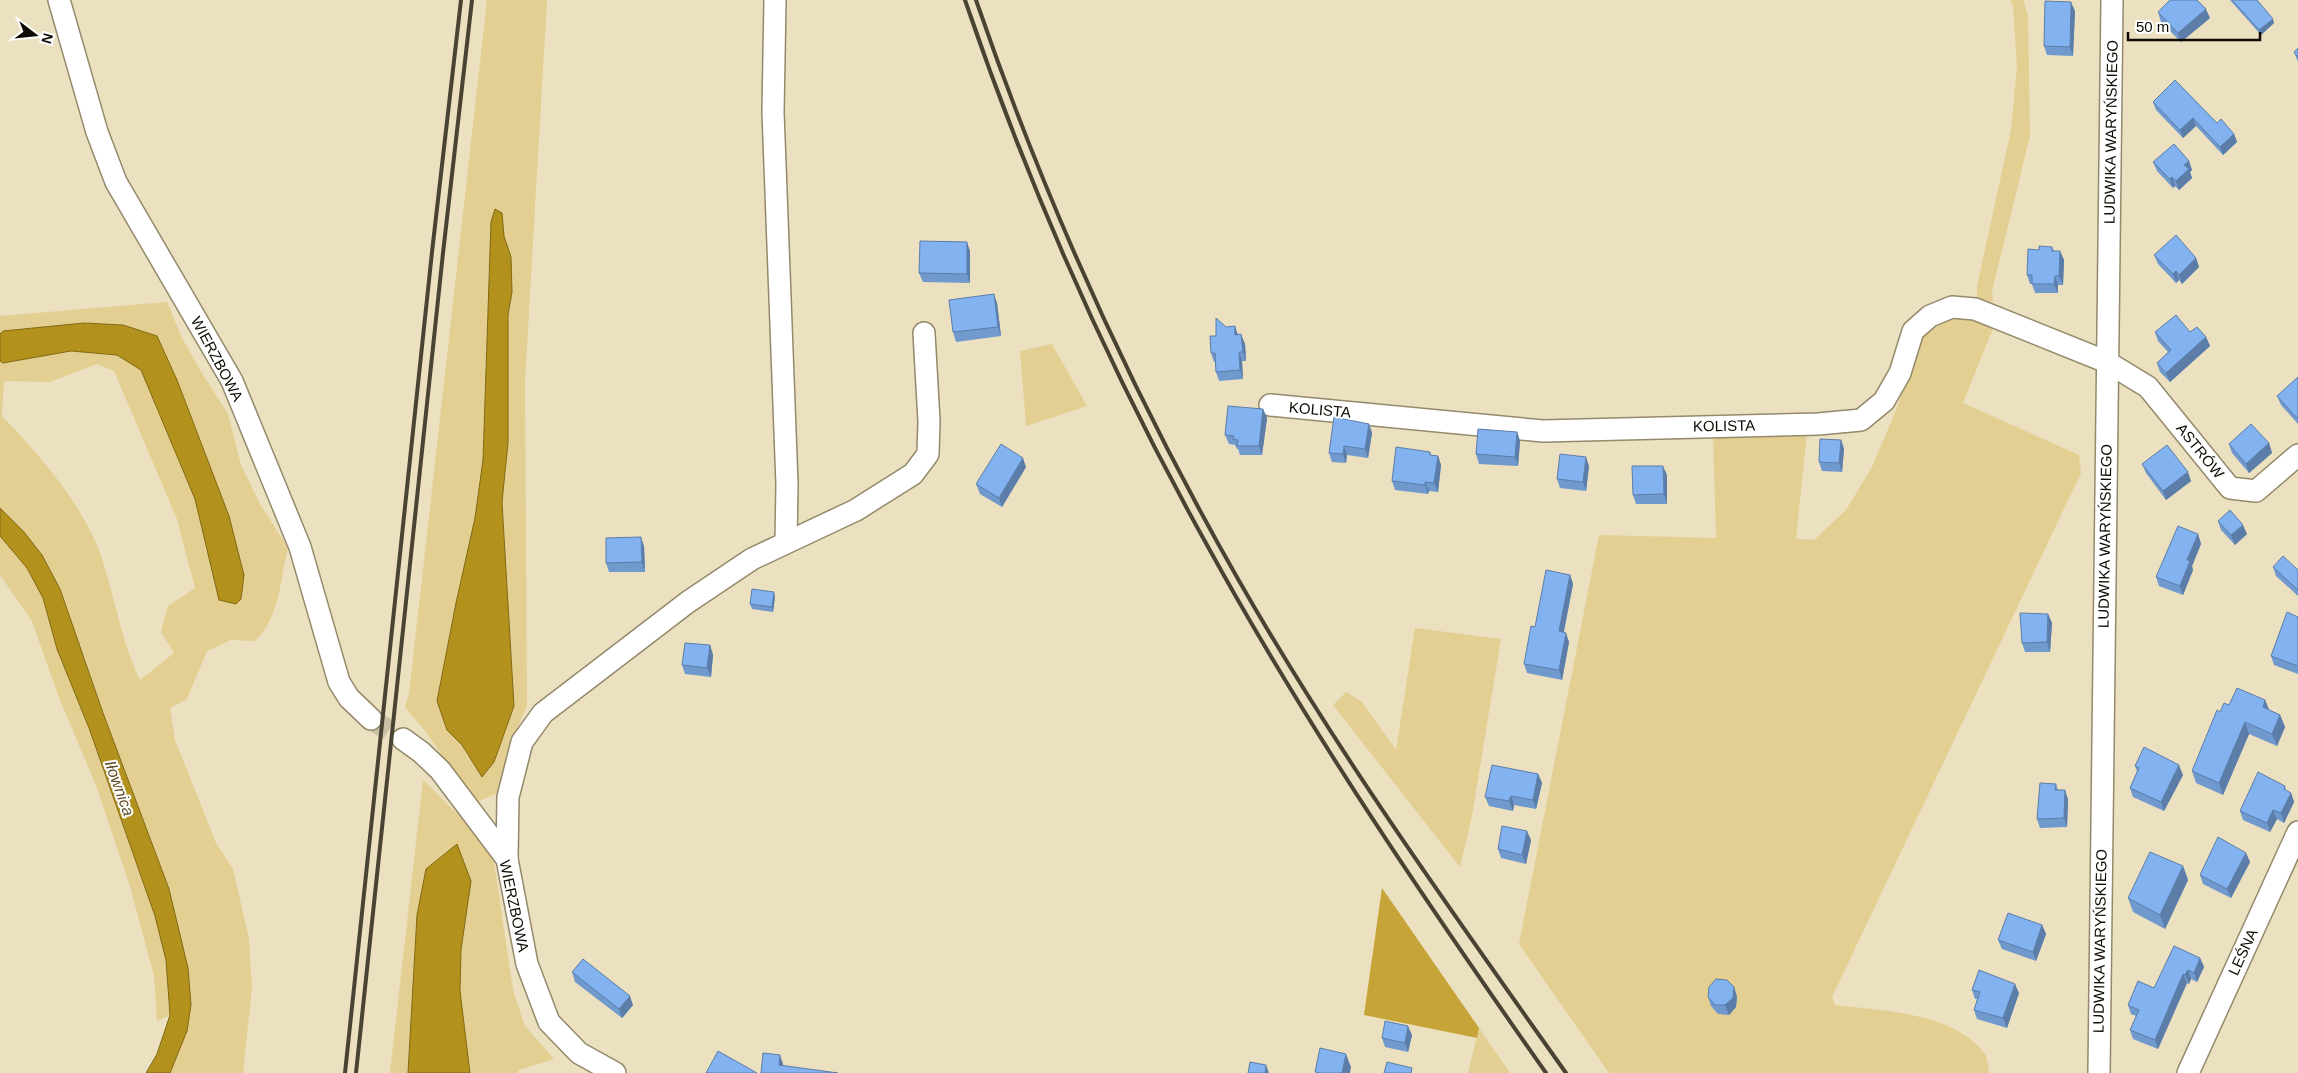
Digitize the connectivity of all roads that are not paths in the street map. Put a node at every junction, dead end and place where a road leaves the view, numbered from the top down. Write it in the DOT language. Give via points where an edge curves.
graph roads {
  1 [pos="59,0"];
  2 [pos="775,0"];
  3 [pos="2112,0"];
  4 [pos="924,333"];
  5 [pos="2107,362"];
  6 [pos="1270,405"];
  7 [pos="2298,455"];
  8 [pos="786,542"];
  9 [pos="371,719"];
  10 [pos="403,740"];
  11 [pos="508,797"];
  12 [pos="474,814"];
  13 [pos="2298,832"];
  14 [pos="507,859"];
  15 [pos="615,1073"];
  16 [pos="2099,1073"];
  17 [pos="2188,1073"];
  1 -- 9 [label="street, WIERZBOWA" via="97,132 116,182 232,381 300,547 339,682 349,698"];
  2 -- 8 [label="street" via="773,112 787,484"];
  3 -- 5 [label="street, LUDWIKA WARYŃSKIEGO"];
  4 -- 8 [label="street" via="928,454 913,474 856,510"];
  5 -- 6 [label="street, KOLISTA" via="1975,309 1952,307 1930,316 1913,331 1900,373 1884,401 1861,420 1818,424 1543,431"];
  5 -- 7 [label="street, ASTRÓW" via="2148,387 2230,488 2256,491"];
  5 -- 16 [label="street, LUDWIKA WARYŃSKIEGO"];
  8 -- 11 [label="street" via="752,559 688,602 543,713 522,742"];
  10 -- 12 [label="street, WIERZBOWA" via="440,770"];
  11 -- 12 [label="street"];
  11 -- 14 [label="street"];
  12 -- 14 [label="street, WIERZBOWA"];
  13 -- 17 [label="street, LEŚNA"];
  14 -- 15 [label="street, WIERZBOWA" via="527,964 549,1022 579,1053"];
}
